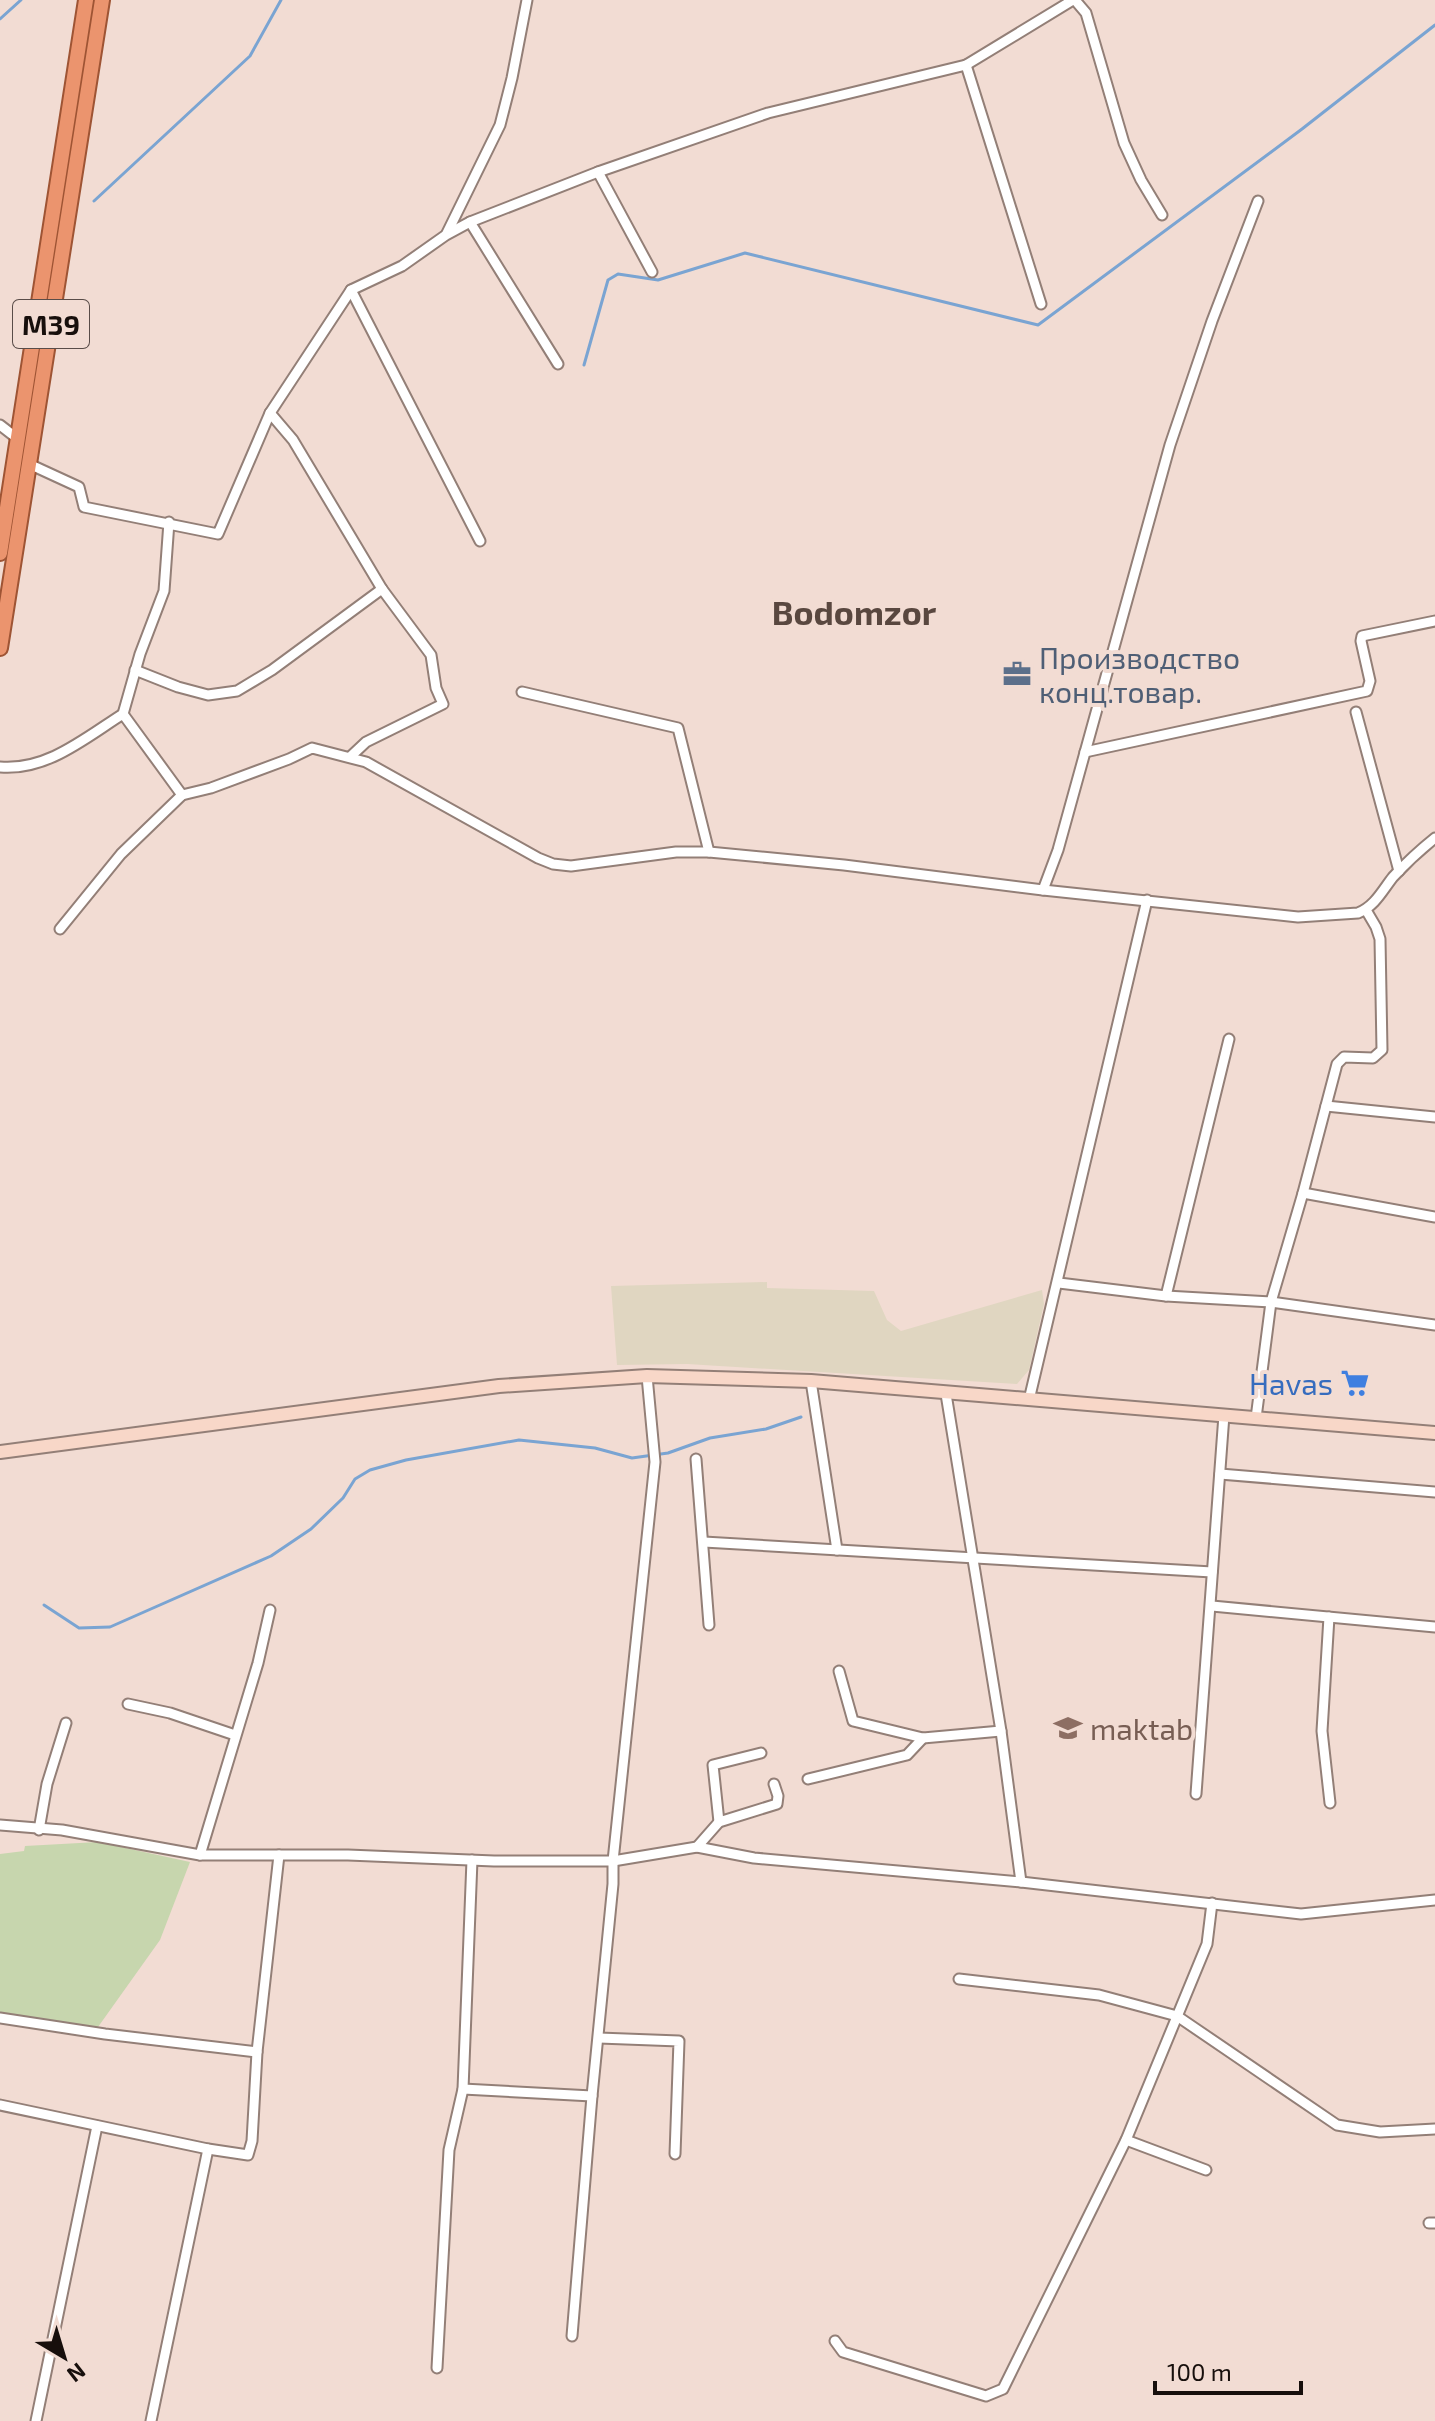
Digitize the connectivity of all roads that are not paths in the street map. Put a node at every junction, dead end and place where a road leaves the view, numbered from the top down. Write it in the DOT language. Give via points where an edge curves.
graph roads {
  1 [pos="86,0"];
  2 [pos="102,0"];
  3 [pos="527,0"];
  4 [pos="1074,0"];
  5 [pos="966,65"];
  6 [pos="598,172"];
  7 [pos="1258,201"];
  8 [pos="1162,215"];
  9 [pos="470,222"];
  10 [pos="446,235"];
  11 [pos="652,272"];
  12 [pos="351,290"];
  13 [pos="1041,304"];
  14 [pos="558,364"];
  15 [pos="270,413"];
  16 [pos="0,425"];
  17 [pos="18,439"];
  18 [pos="29,464"];
  19 [pos="169,522"];
  20 [pos="480,541"];
  21 [pos="0,553"];
  22 [pos="382,589"];
  23 [pos="1435,621"];
  24 [pos="0,648"];
  25 [pos="135,670"];
  26 [pos="522,692"];
  27 [pos="1356,712"];
  28 [pos="123,714"];
  29 [pos="1085,752"];
  30 [pos="350,757"];
  31 [pos="0,767"];
  32 [pos="182,795"];
  33 [pos="1435,838"];
  34 [pos="709,852"];
  35 [pos="1399,871"];
  36 [pos="1043,890"];
  37 [pos="1147,900"];
  38 [pos="1366,910"];
  39 [pos="60,929"];
  40 [pos="1229,1039"];
  41 [pos="1326,1106"];
  42 [pos="1435,1117"];
  43 [pos="1303,1193"];
  44 [pos="1435,1217"];
  45 [pos="1059,1283"];
  46 [pos="1166,1296"];
  47 [pos="1271,1302"];
  48 [pos="1435,1325"];
  49 [pos="647,1376"];
  50 [pos="811,1381"];
  51 [pos="946,1394"];
  52 [pos="1029,1400"];
  53 [pos="1224,1415"];
  54 [pos="1256,1418"];
  55 [pos="1435,1433"];
  56 [pos="0,1452"];
  57 [pos="696,1459"];
  58 [pos="1220,1474"];
  59 [pos="1435,1492"];
  60 [pos="704,1542"];
  61 [pos="837,1550"];
  62 [pos="974,1559"];
  63 [pos="1212,1572"];
  64 [pos="1212,1606"];
  65 [pos="270,1610"];
  66 [pos="1329,1617"];
  67 [pos="709,1625"];
  68 [pos="1435,1627"];
  69 [pos="839,1671"];
  70 [pos="128,1704"];
  71 [pos="66,1723"];
  72 [pos="1001,1731"];
  73 [pos="235,1735"];
  74 [pos="923,1738"];
  75 [pos="761,1753"];
  76 [pos="808,1779"];
  77 [pos="774,1784"];
  78 [pos="1196,1794"];
  79 [pos="1330,1803"];
  80 [pos="719,1822"];
  81 [pos="0,1825"];
  82 [pos="39,1830"];
  83 [pos="697,1847"];
  84 [pos="200,1855"];
  85 [pos="279,1855"];
  86 [pos="472,1860"];
  87 [pos="613,1861"];
  88 [pos="1021,1882"];
  89 [pos="1435,1900"];
  90 [pos="1212,1903"];
  91 [pos="959,1979"];
  92 [pos="1177,2016"];
  93 [pos="0,2018"];
  94 [pos="599,2038"];
  95 [pos="257,2052"];
  96 [pos="463,2089"];
  97 [pos="592,2096"];
  98 [pos="0,2105"];
  99 [pos="97,2126"];
  100 [pos="1435,2129"];
  101 [pos="1126,2140"];
  102 [pos="208,2149"];
  103 [pos="675,2154"];
  104 [pos="1206,2170"];
  105 [pos="572,2336"];
  106 [pos="835,2341"];
  107 [pos="437,2368"];
  108 [pos="36,2421"];
  109 [pos="151,2421"];
  1 -- 17 [label="highway, M39"];
  2 -- 18 [label="highway, M39"];
  3 -- 10 [label="street" via="500,125"];
  4 -- 5 [label="street"];
  4 -- 8 [label="street" via="1086,13 1124,143"];
  5 -- 6 [label="street" via="768,113"];
  5 -- 13 [label="street"];
  6 -- 9 [label="street"];
  6 -- 11 [label="street"];
  7 -- 29 [label="street" via="1170,445"];
  9 -- 10 [label="street"];
  9 -- 14 [label="street"];
  10 -- 12 [label="street" via="402,266"];
  12 -- 15 [label="street"];
  12 -- 20 [label="street"];
  15 -- 19 [label="street" via="218,534"];
  15 -- 22 [label="street" via="293,440"];
  16 -- 17 [label="street"];
  17 -- 21 [label="highway, M39"];
  18 -- 19 [label="street" via="79,487 84,507"];
  18 -- 24 [label="highway, M39"];
  19 -- 25 [label="street" via="164,591"];
  22 -- 25 [label="street" via="237,691 208,695"];
  22 -- 30 [label="street" via="431,655 443,704 366,742"];
  23 -- 29 [label="street" via="1362,636 1367,691"];
  25 -- 28 [label="street"];
  26 -- 34 [label="street" via="678,728"];
  27 -- 35 [label="street"];
  28 -- 31 [label="street" via="45,762"];
  28 -- 32 [label="street"];
  29 -- 36 [label="street"];
  30 -- 32 [label="street" via="312,748"];
  30 -- 34 [label="street" via="553,864"];
  32 -- 39 [label="street" via="121,854"];
  33 -- 35 [label="street"];
  34 -- 36 [label="street"];
  35 -- 38 [label="street"];
  36 -- 37 [label="street"];
  37 -- 38 [label="street" via="1298,917"];
  37 -- 45 [label="street"];
  38 -- 41 [label="street" via="1380,939 1382,1050 1373,1058 1340,1059"];
  40 -- 46 [label="street"];
  41 -- 42 [label="street"];
  41 -- 43 [label="street"];
  43 -- 44 [label="street"];
  43 -- 47 [label="street"];
  45 -- 46 [label="street"];
  45 -- 52 [label="street"];
  46 -- 47 [label="street"];
  47 -- 48 [label="street"];
  47 -- 54 [label="street"];
  49 -- 50 [label="main road"];
  49 -- 56 [label="main road" via="499,1386"];
  49 -- 87 [label="street" via="655,1462"];
  50 -- 51 [label="main road"];
  50 -- 61 [label="street"];
  51 -- 52 [label="main road"];
  51 -- 62 [label="street"];
  52 -- 53 [label="main road"];
  53 -- 54 [label="main road"];
  53 -- 58 [label="street"];
  54 -- 55 [label="main road"];
  57 -- 60 [label="street"];
  58 -- 59 [label="street"];
  58 -- 63 [label="street"];
  60 -- 61 [label="street"];
  60 -- 67 [label="street"];
  61 -- 62 [label="street"];
  62 -- 63 [label="street"];
  62 -- 72 [label="street"];
  63 -- 64 [label="street"];
  64 -- 66 [label="street"];
  64 -- 78 [label="street"];
  65 -- 73 [label="street"];
  66 -- 68 [label="street"];
  66 -- 79 [label="street" via="1322,1731"];
  69 -- 74 [label="street" via="853,1721"];
  70 -- 73 [label="street"];
  71 -- 82 [label="street"];
  72 -- 74 [label="street"];
  72 -- 88 [label="street"];
  73 -- 84 [label="street"];
  74 -- 76 [label="street" via="907,1755"];
  75 -- 80 [label="street" via="713,1765"];
  77 -- 80 [label="street" via="777,1804"];
  80 -- 83 [label="street"];
  81 -- 82 [label="street"];
  82 -- 84 [label="street"];
  83 -- 87 [label="street"];
  83 -- 88 [label="street" via="754,1858"];
  84 -- 85 [label="street"];
  85 -- 86 [label="street"];
  85 -- 95 [label="street"];
  86 -- 87 [label="street"];
  86 -- 96 [label="street"];
  87 -- 94 [label="street"];
  88 -- 90 [label="street"];
  89 -- 90 [label="street" via="1301,1914"];
  90 -- 92 [label="street" via="1207,1944"];
  91 -- 92 [label="street" via="1099,1995"];
  92 -- 100 [label="street" via="1337,2125 1380,2132"];
  92 -- 101 [label="street"];
  93 -- 95 [label="street"];
  94 -- 97 [label="street"];
  94 -- 103 [label="street" via="679,2041"];
  95 -- 102 [label="street" via="251,2152 244,2156"];
  96 -- 97 [label="street"];
  96 -- 107 [label="street" via="449,2150"];
  97 -- 105 [label="street"];
  98 -- 99 [label="street"];
  99 -- 102 [label="street"];
  99 -- 108 [label="street"];
  101 -- 104 [label="street"];
  101 -- 106 [label="street" via="1003,2389 986,2396 843,2352"];
  102 -- 109 [label="street"];
}
